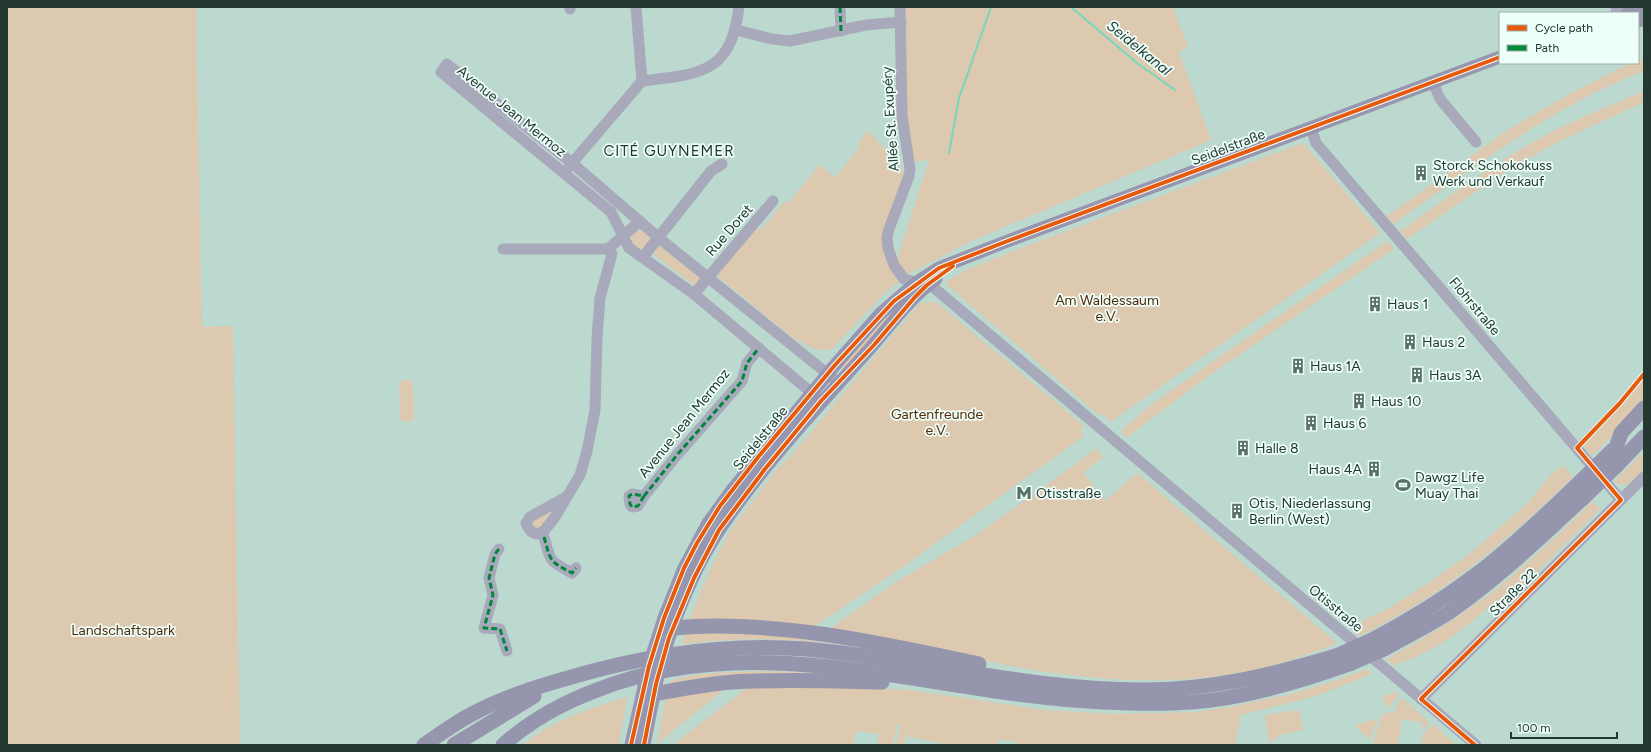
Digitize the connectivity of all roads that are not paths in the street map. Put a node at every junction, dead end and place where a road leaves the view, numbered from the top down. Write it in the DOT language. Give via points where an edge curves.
graph roads {
  1 [pos="636,7"];
  2 [pos="739,7"];
  3 [pos="840,7"];
  4 [pos="900,7"];
  5 [pos="1644,7"];
  6 [pos="1630,12"];
  7 [pos="901,22"];
  8 [pos="736,30"];
  9 [pos="841,31"];
  10 [pos="1499,57"];
  11 [pos="642,81"];
  12 [pos="1433,82"];
  13 [pos="1311,128"];
  14 [pos="1476,142"];
  15 [pos="572,163"];
  16 [pos="722,164"];
  17 [pos="564,172"];
  18 [pos="773,202"];
  19 [pos="640,221"];
  20 [pos="623,236"];
  21 [pos="659,238"];
  22 [pos="629,248"];
  23 [pos="503,249"];
  24 [pos="610,252"];
  25 [pos="643,257"];
  26 [pos="708,278"];
  27 [pos="922,284"];
  28 [pos="694,294"];
  29 [pos="759,348"];
  30 [pos="827,374"];
  31 [pos="839,383"];
  32 [pos="811,392"];
  33 [pos="822,401"];
  34 [pos="1644,408"];
  35 [pos="1644,419"];
  36 [pos="1642,441"];
  37 [pos="1615,448"];
  38 [pos="1644,477"];
  39 [pos="1580,491"];
  40 [pos="644,496"];
  41 [pos="566,497"];
  42 [pos="1621,500"];
  43 [pos="544,537"];
  44 [pos="500,549"];
  45 [pos="576,568"];
  46 [pos="666,629"];
  47 [pos="1379,644"];
  48 [pos="507,651"];
  49 [pos="560,680"];
  50 [pos="935,682"];
  51 [pos="1051,684"];
  52 [pos="649,689"];
  53 [pos="1421,699"];
  54 [pos="551,710"];
  55 [pos="535,715"];
  56 [pos="424,745"];
  57 [pos="454,745"];
  58 [pos="503,745"];
  59 [pos="631,745"];
  60 [pos="644,745"];
  61 [pos="1475,745"];
  1 -- 11 [label="street"];
  2 -- 8 [label="street"];
  3 -- 9 [label="street"];
  4 -- 7 [label="street, Allée St. Exupéry"];
  5 -- 6 [label="main road"];
  7 -- 9 [label="street" via="866,25"];
  7 -- 27 [label="street, Allée St. Exupéry" via="902,116 910,169 889,229 887,243 889,254 904,279"];
  8 -- 9 [label="street" via="781,41"];
  8 -- 11 [label="street" via="726,52 705,70 689,75"];
  10 -- 12 [label="main road, Seidelstraße"];
  11 -- 15 [label="street"];
  12 -- 13 [label="main road, Seidelstraße"];
  12 -- 14 [label="street" via="1440,99"];
  13 -- 27 [label="main road, Seidelstraße" via="965,258"];
  13 -- 42 [label="street, Flohrstraße" via="1316,143"];
  15 -- 17 [label="street"];
  15 -- 17 [label="street, Avenue Jean Mermoz" via="447,64 440,72"];
  15 -- 19 [label="street, Avenue Jean Mermoz"];
  16 -- 21 [label="street" via="711,171"];
  17 -- 20 [label="street, Avenue Jean Mermoz" via="611,212"];
  18 -- 26 [label="street, Rue Doret"];
  19 -- 20 [label="street"];
  19 -- 21 [label="street, Avenue Jean Mermoz"];
  20 -- 22 [label="street, Avenue Jean Mermoz"];
  20 -- 24 [label="street"];
  21 -- 25 [label="street"];
  21 -- 26 [label="street, Avenue Jean Mermoz"];
  22 -- 24 [label="street"];
  22 -- 25 [label="street"];
  23 -- 24 [label="street"];
  24 -- 41 [label="street" via="600,298 595,410 580,475"];
  25 -- 28 [label="street"];
  26 -- 28 [label="street"];
  26 -- 30 [label="street, Avenue Jean Mermoz"];
  27 -- 30 [label="main road, Seidelstraße" via="880,314"];
  27 -- 31 [label="main road, Seidelstraße"];
  27 -- 53 [label="street, Otisstraße" via="934,287"];
  28 -- 29 [label="street"];
  29 -- 32 [label="street"];
  29 -- 40 [label="street, Avenue Jean Mermoz" via="747,363 742,381"];
  30 -- 31 [label="street, Avenue Jean Mermoz"];
  30 -- 32 [label="main road, Seidelstraße"];
  31 -- 33 [label="main road, Seidelstraße"];
  32 -- 33 [label="street"];
  32 -- 46 [label="main road, Seidelstraße" via="708,523 684,568"];
  33 -- 46 [label="main road, Seidelstraße" via="765,469 719,530"];
  34 -- 37 [label="highway" via="1622,433"];
  35 -- 37 [label="highway"];
  36 -- 39 [label="highway, bridge" via="1617,465"];
  37 -- 39 [label="highway, bridge"];
  38 -- 42 [label="street, Straße 22"];
  39 -- 47 [label="highway" via="1508,567 1477,592 1447,614"];
  42 -- 53 [label="street, Straße 22"];
  43 -- 45 [label="street" via="554,564 572,573"];
  44 -- 48 [label="street" via="495,554 489,578 493,595 484,628 500,629"];
  46 -- 51 [label="highway" via="754,628 843,637 982,665"];
  46 -- 52 [label="main road, Seidelstraße, bridge"];
  47 -- 50 [label="highway, bridge" via="1352,663 1296,682 1241,695 1195,701 1101,702"];
  47 -- 51 [label="highway, bridge" via="1266,676 1209,686 1145,690"];
  49 -- 51 [label="highway" via="620,664 681,653 731,648 778,648 878,658"];
  49 -- 56 [label="highway" via="484,708"];
  49 -- 57 [label="highway"];
  50 -- 52 [label="highway" via="771,681"];
  50 -- 54 [label="highway" via="806,664 717,664 630,679 588,693"];
  52 -- 59 [label="main road"];
  52 -- 60 [label="main road"];
  53 -- 61 [label="street, Otisstraße"];
  54 -- 55 [label="highway"];
  54 -- 58 [label="highway"];
}
